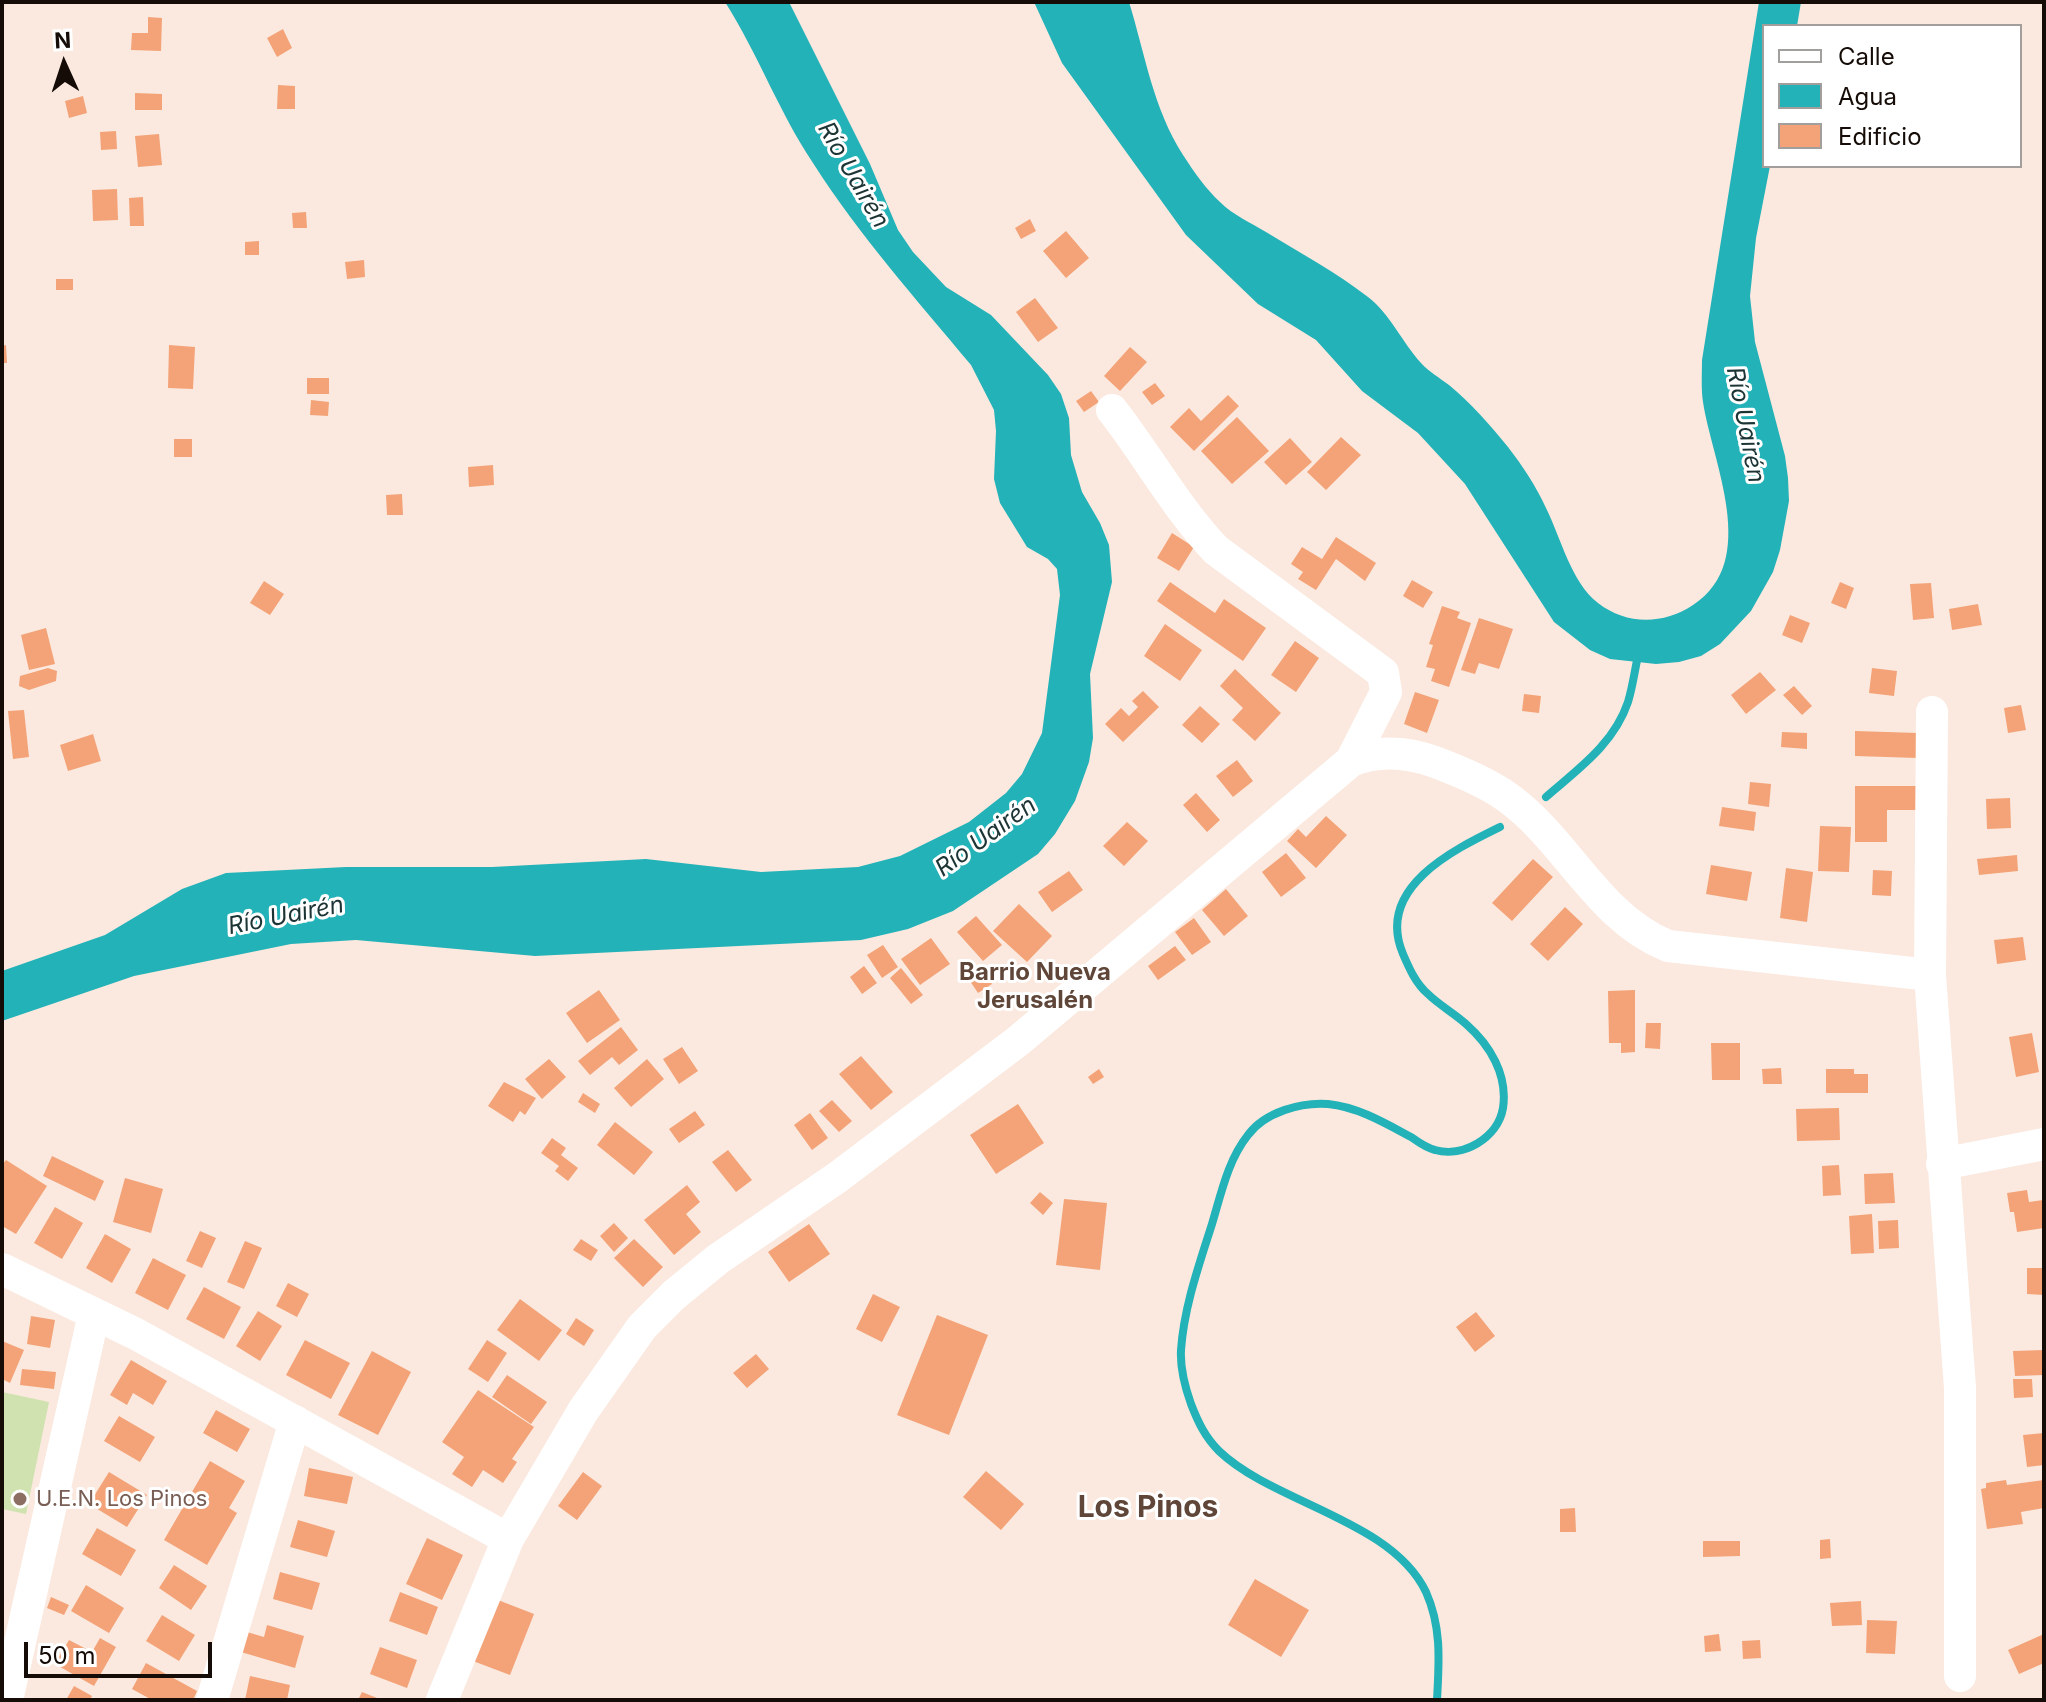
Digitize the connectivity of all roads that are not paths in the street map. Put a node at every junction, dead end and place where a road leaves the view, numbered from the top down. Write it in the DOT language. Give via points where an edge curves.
graph roads {
  1 [pos="1112,410"];
  2 [pos="1932,712"];
  3 [pos="1351,761"];
  4 [pos="1930,975"];
  5 [pos="2044,1144"];
  6 [pos="1942,1164"];
  7 [pos="2,1269"];
  8 [pos="94,1314"];
  9 [pos="295,1421"];
  10 [pos="508,1539"];
  11 [pos="1960,1676"];
  12 [pos="7,1700"];
  13 [pos="212,1700"];
  14 [pos="442,1700"];
  1 -- 3 [label="street" via="1216,550 1383,673 1386,692"];
  2 -- 4 [label="street"];
  3 -- 4 [label="street" via="1384,753 1422,757 1507,797 1631,927 1668,946"];
  3 -- 10 [label="street" via="1018,1041 674,1295 642,1327 608,1374"];
  4 -- 6 [label="street"];
  5 -- 6 [label="street"];
  6 -- 11 [label="street" via="1960,1388"];
  7 -- 8 [label="street"];
  8 -- 9 [label="street"];
  8 -- 12 [label="street"];
  9 -- 10 [label="street"];
  9 -- 13 [label="street"];
  10 -- 14 [label="street"];
}
